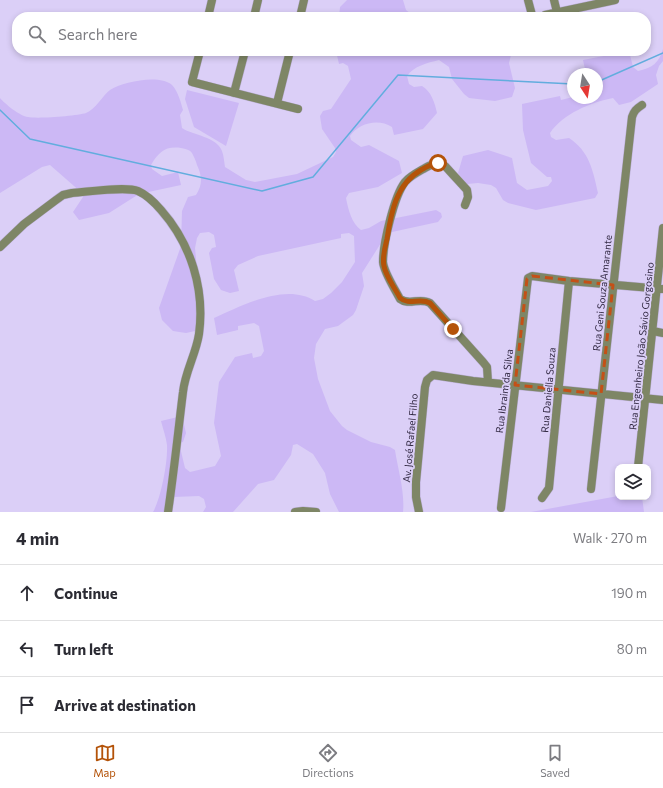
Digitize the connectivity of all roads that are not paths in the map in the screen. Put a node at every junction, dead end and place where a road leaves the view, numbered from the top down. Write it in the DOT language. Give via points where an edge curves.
graph roads {
  1 [pos="212,0"];
  2 [pos="258,0"];
  3 [pos="304,0"];
  4 [pos="528,0"];
  5 [pos="554,0"];
  6 [pos="615,0"];
  7 [pos="601,2"];
  8 [pos="209,12"];
  9 [pos="255,12"];
  10 [pos="301,12"];
  11 [pos="531,12"];
  12 [pos="557,12"];
  13 [pos="199,56"];
  14 [pos="244,56"];
  15 [pos="289,56"];
  16 [pos="234,93"];
  17 [pos="277,103"];
  18 [pos="642,105"];
  19 [pos="298,109"];
  20 [pos="465,205"];
  21 [pos="663,228"];
  22 [pos="0,248"];
  23 [pos="569,281"];
  24 [pos="613,285"];
  25 [pos="660,289"];
  26 [pos="653,331"];
  27 [pos="663,333"];
  28 [pos="492,383"];
  29 [pos="515,385"];
  30 [pos="558,390"];
  31 [pos="601,394"];
  32 [pos="645,399"];
  33 [pos="663,400"];
  34 [pos="638,464"];
  35 [pos="591,489"];
  36 [pos="542,498"];
  37 [pos="500,508"];
  38 [pos="168,512"];
  39 [pos="295,512"];
  40 [pos="316,512"];
  41 [pos="419,512"];
  1 -- 8 [label="street"];
  2 -- 9 [label="street"];
  3 -- 10 [label="street"];
  4 -- 11 [label="street"];
  5 -- 12 [label="street"];
  6 -- 7 [label="street"];
  7 -- 12 [label="street"];
  13 -- 16 [label="street" via="192,82"];
  14 -- 16 [label="street"];
  15 -- 17 [label="street"];
  16 -- 17 [label="street"];
  17 -- 19 [label="street"];
  18 -- 24 [label="street, Rua Geni Souza Amarante" via="633,112 632,117"];
  20 -- 28 [label="street" via="467,190 442,164 432,164 410,177 400,190 394,207 383,263 400,298 404,302 422,300 430,303 487,367"];
  21 -- 25 [label="street, Rua Engenheiro João Sávio Gorgosino"];
  22 -- 38 [label="street" via="24,224 64,195 127,189 138,191 156,204 177,230 192,260 197,279 200,323 184,384"];
  23 -- 24 [label="street"];
  23 -- 29 [label="street, Rua Ibraim da Silva" via="530,277 527,279"];
  23 -- 30 [label="street, Rua Daniella Souza"];
  24 -- 25 [label="street"];
  24 -- 31 [label="street, Rua Geni Souza Amarante"];
  25 -- 26 [label="street, Rua Engenheiro João Sávio Gorgosino"];
  26 -- 27 [label="street"];
  26 -- 32 [label="street, Rua Engenheiro João Sávio Gorgosino"];
  28 -- 29 [label="street, Av. José Rafael Filho"];
  28 -- 41 [label="street, Av. José Rafael Filho" via="433,375 427,380 424,387 416,482"];
  29 -- 30 [label="street, Av. José Rafael Filho"];
  29 -- 37 [label="street, Rua Ibraim da Silva"];
  30 -- 31 [label="street, Av. José Rafael Filho"];
  30 -- 36 [label="street, Rua Daniella Souza" via="549,488"];
  31 -- 32 [label="street, Av. José Rafael Filho"];
  31 -- 35 [label="street, Rua Geni Souza Amarante"];
  32 -- 33 [label="street, Av. José Rafael Filho"];
  32 -- 34 [label="street, Rua Engenheiro João Sávio Gorgosino"];
  39 -- 40 [label="street"];
}
